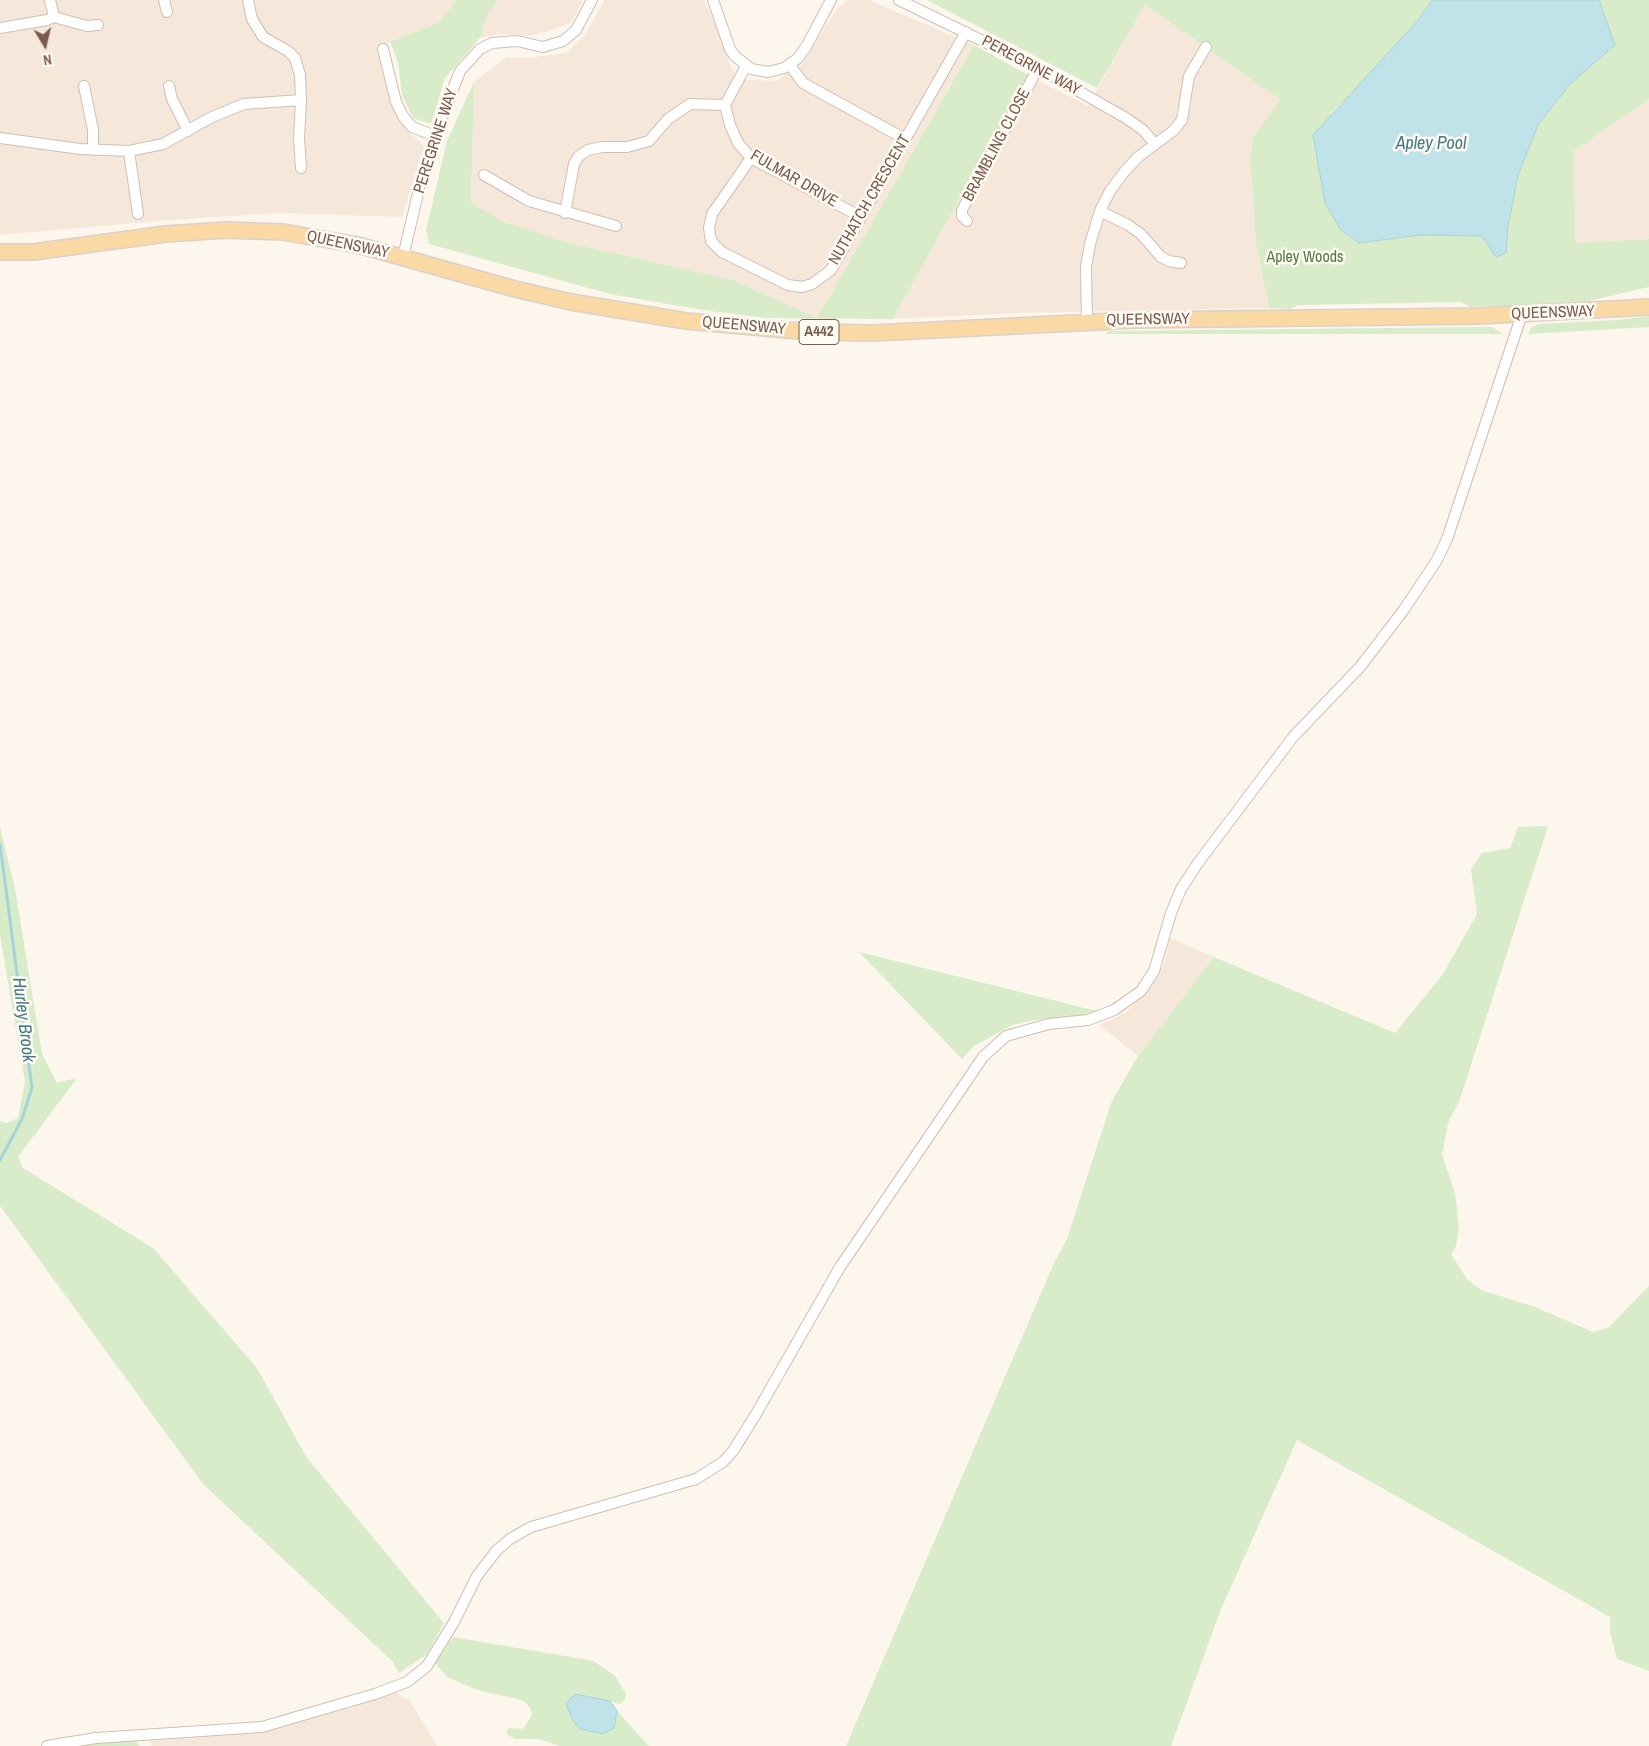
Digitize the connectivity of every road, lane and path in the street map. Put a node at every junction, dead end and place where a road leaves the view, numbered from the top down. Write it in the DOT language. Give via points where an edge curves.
graph roads {
  1 [pos="50,0"];
  2 [pos="164,0"];
  3 [pos="248,0"];
  4 [pos="592,0"];
  5 [pos="713,0"];
  6 [pos="831,0"];
  7 [pos="899,0"];
  8 [pos="167,12"];
  9 [pos="54,17"];
  10 [pos="98,25"];
  11 [pos="0,28"];
  12 [pos="966,32"];
  13 [pos="1206,47"];
  14 [pos="383,49"];
  15 [pos="790,65"];
  16 [pos="746,66"];
  17 [pos="1038,68"];
  18 [pos="84,86"];
  19 [pos="169,86"];
  20 [pos="301,100"];
  21 [pos="725,105"];
  22 [pos="188,131"];
  23 [pos="435,136"];
  24 [pos="0,138"];
  25 [pos="905,139"];
  26 [pos="1154,144"];
  27 [pos="93,150"];
  28 [pos="128,151"];
  29 [pos="751,158"];
  30 [pos="301,168"];
  31 [pos="484,175"];
  32 [pos="1100,211"];
  33 [pos="565,213"];
  34 [pos="138,214"];
  35 [pos="861,217"];
  36 [pos="967,221"];
  37 [pos="616,226"];
  38 [pos="0,252"];
  39 [pos="403,257"];
  40 [pos="1181,263"];
  41 [pos="1649,307"];
  42 [pos="1522,314"];
  43 [pos="1087,322"];
  44 [pos="47,1746"];
  1 -- 9 [label="street"];
  2 -- 8 [label="street"];
  3 -- 20 [label="street" via="252,19 263,37 295,58 300,75"];
  4 -- 23 [label="street, PEREGRINE WAY" via="576,30 562,41 543,47 505,41 492,43 476,53 460,71"];
  5 -- 16 [label="street" via="730,49"];
  6 -- 15 [label="street" via="806,47"];
  7 -- 12 [label="street, PEREGRINE WAY"];
  9 -- 10 [label="street" via="87,26"];
  9 -- 11 [label="street"];
  12 -- 17 [label="street, PEREGRINE WAY"];
  12 -- 25 [label="street, NUTHATCH CRESCENT"];
  13 -- 26 [label="street" via="1189,76 1182,120"];
  14 -- 23 [label="street" via="396,102 404,116 412,127"];
  15 -- 16 [label="street" via="768,72"];
  15 -- 25 [label="street" via="803,84"];
  16 -- 21 [label="street"];
  17 -- 26 [label="street, PEREGRINE WAY" via="1126,118 1143,130"];
  17 -- 36 [label="street, BRAMBLING CLOSE" via="962,210"];
  18 -- 27 [label="street" via="93,130"];
  19 -- 22 [label="street"];
  20 -- 22 [label="street" via="244,104"];
  20 -- 30 [label="street"];
  21 -- 29 [label="street, FULMAR DRIVE" via="734,135"];
  21 -- 33 [label="street" via="690,104 668,119 649,141 627,147 602,147 578,156"];
  22 -- 28 [label="street" via="163,144"];
  23 -- 39 [label="street, PEREGRINE WAY"];
  24 -- 27 [label="street"];
  25 -- 35 [label="street, NUTHATCH CRESCENT"];
  26 -- 32 [label="street" via="1125,170"];
  27 -- 28 [label="street"];
  28 -- 34 [label="street"];
  29 -- 35 [label="street, FULMAR DRIVE"];
  29 -- 35 [label="street, NUTHATCH CRESCENT" via="709,221 711,241 722,252 788,285 802,287 832,270"];
  31 -- 33 [label="street" via="529,201"];
  32 -- 40 [label="street" via="1141,234 1161,258"];
  32 -- 43 [label="street" via="1086,267"];
  33 -- 37 [label="street"];
  38 -- 39 [label="main road, QUEENSWAY / A442" via="33,252 166,234 226,230 283,232 358,245"];
  39 -- 43 [label="main road, QUEENSWAY / A442" via="571,302 724,326 874,333"];
  41 -- 42 [label="main road, QUEENSWAY / A442"];
  42 -- 43 [label="main road, QUEENSWAY / A442"];
  42 -- 44 [label="street" via="1447,539 1437,560 1360,667 1293,737 1198,862 1181,889 1154,971 1141,992 1114,1010 1088,1020 1049,1024 1006,1036 983,1057 840,1267 756,1414 723,1462 696,1479 530,1527 510,1539 477,1576 427,1666 407,1682 262,1727 106,1737"];
}
